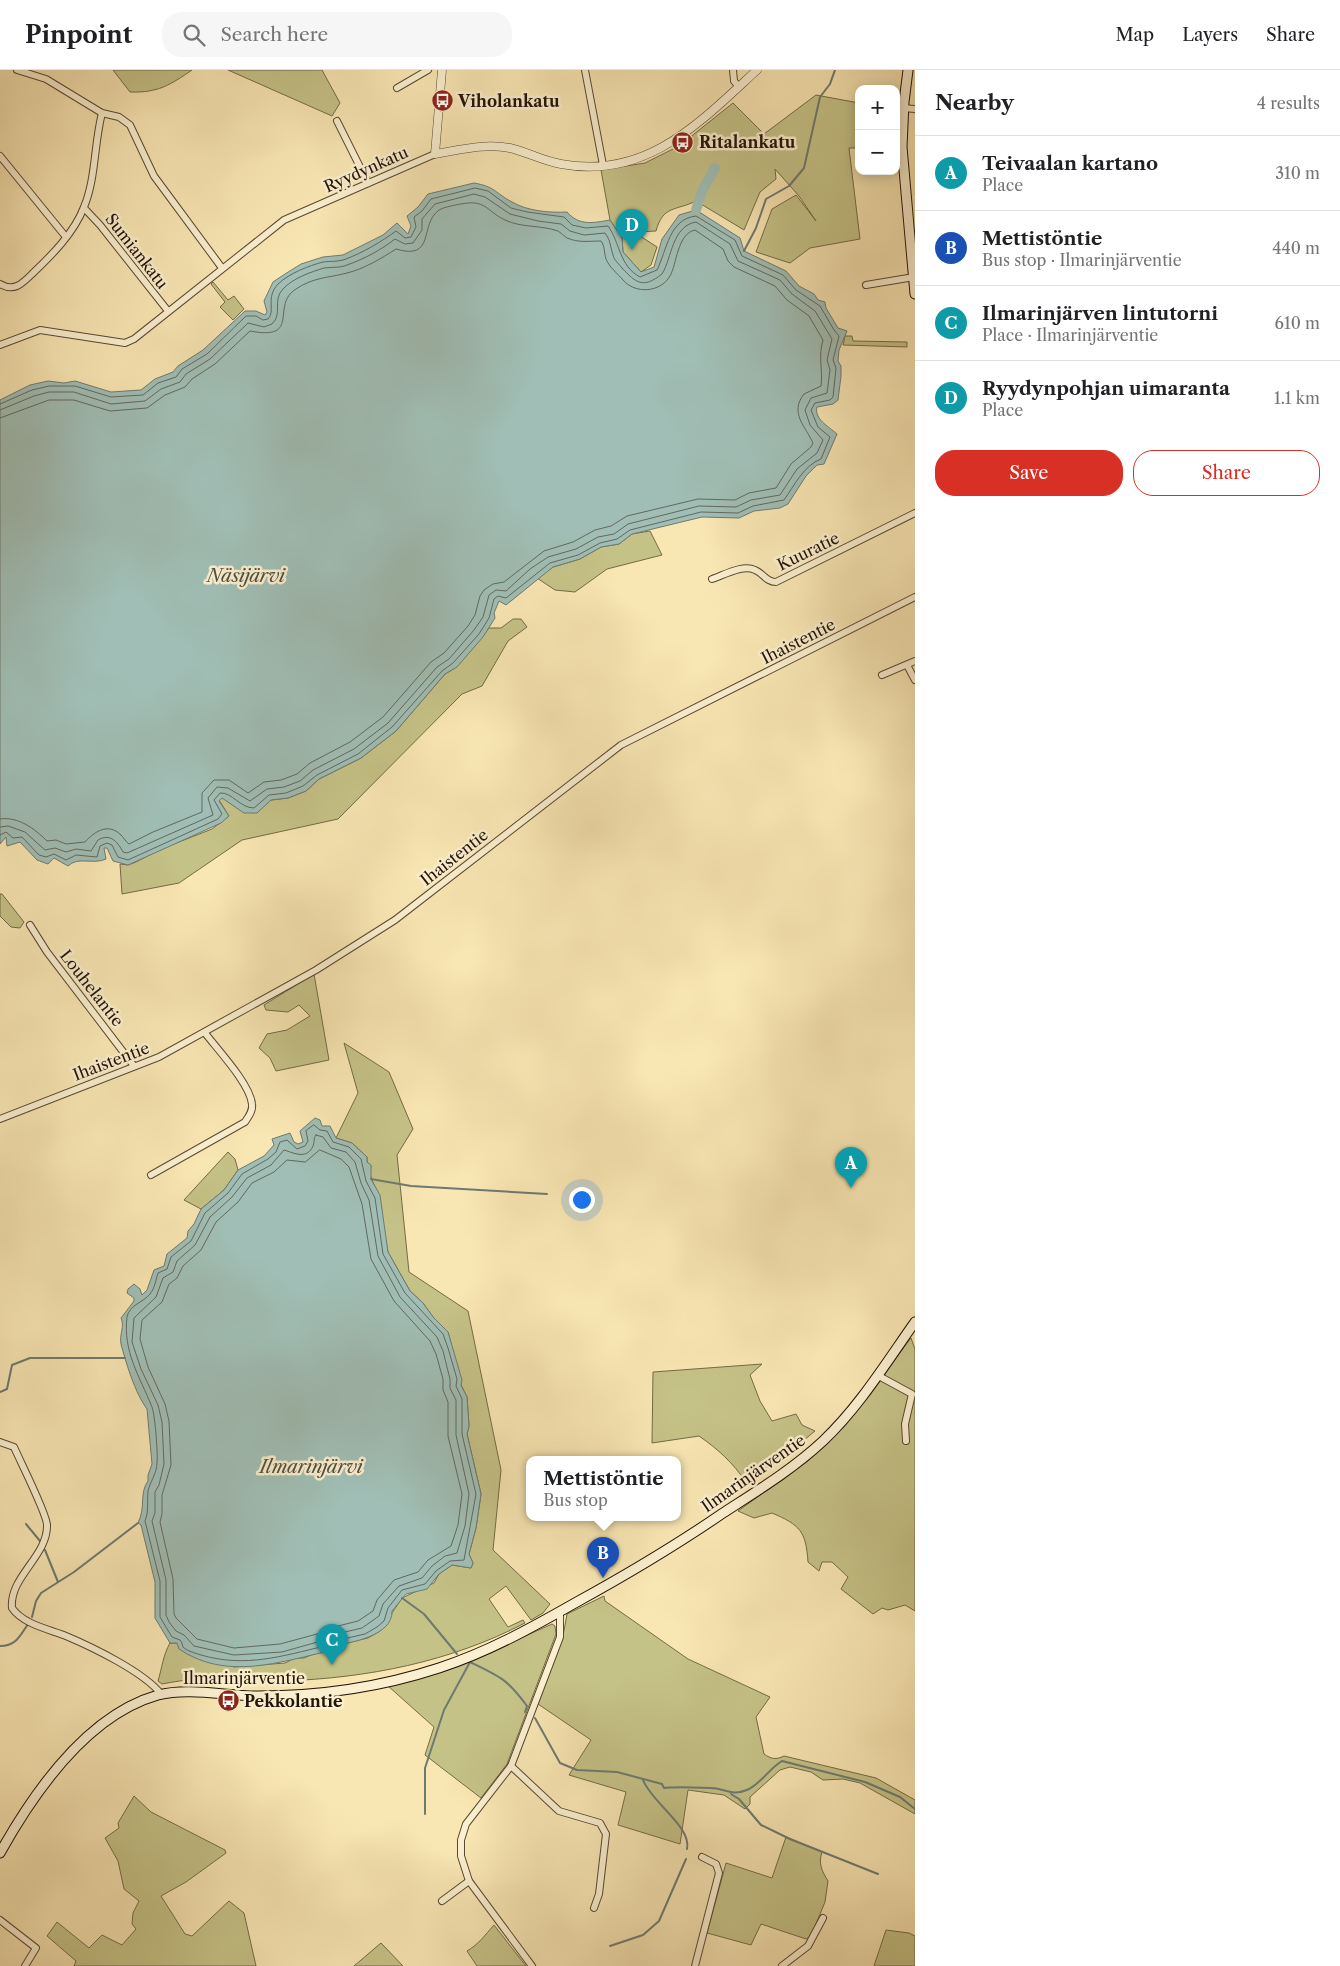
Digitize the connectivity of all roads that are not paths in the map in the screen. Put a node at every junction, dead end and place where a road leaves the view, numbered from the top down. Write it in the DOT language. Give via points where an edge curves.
graph roads {
  1 [pos="17,70"];
  2 [pos="428,70"];
  3 [pos="442,70"];
  4 [pos="585,70"];
  5 [pos="733,70"];
  6 [pos="757,70"];
  7 [pos="908,70"];
  8 [pos="739,87"];
  9 [pos="397,88"];
  10 [pos="903,108"];
  11 [pos="915,109"];
  12 [pos="102,113"];
  13 [pos="337,121"];
  14 [pos="434,154"];
  15 [pos="0,156"];
  16 [pos="603,165"];
  17 [pos="368,183"];
  18 [pos="84,208"];
  19 [pos="66,237"];
  20 [pos="222,268"];
  21 [pos="914,273"];
  22 [pos="0,284"];
  23 [pos="866,285"];
  24 [pos="915,294"];
  25 [pos="168,312"];
  26 [pos="0,345"];
  27 [pos="915,513"];
  28 [pos="712,579"];
  29 [pos="915,598"];
  30 [pos="915,661"];
  31 [pos="907,665"];
  32 [pos="882,675"];
  33 [pos="915,680"];
  34 [pos="30,925"];
  35 [pos="205,1033"];
  36 [pos="134,1066"];
  37 [pos="0,1119"];
  38 [pos="151,1175"];
  39 [pos="915,1322"];
  40 [pos="877,1376"];
  41 [pos="906,1441"];
  42 [pos="0,1442"];
  43 [pos="560,1612"];
  44 [pos="161,1694"];
  45 [pos="511,1766"];
  46 [pos="0,1853"];
  47 [pos="702,1857"];
  48 [pos="469,1881"];
  49 [pos="442,1901"];
  50 [pos="594,1908"];
  51 [pos="822,1918"];
  52 [pos="0,1920"];
  53 [pos="25,1966"];
  54 [pos="532,1966"];
  55 [pos="695,1966"];
  56 [pos="782,1966"];
  1 -- 12 [label="street" via="46,79"];
  2 -- 9 [label="street"];
  3 -- 14 [label="street"];
  4 -- 16 [label="street"];
  5 -- 8 [label="street" via="734,81"];
  6 -- 8 [label="street, Ryydynkatu"];
  7 -- 10 [label="main road"];
  8 -- 16 [label="street, Ryydynkatu" via="670,145 640,158"];
  10 -- 11 [label="street"];
  10 -- 21 [label="main road" via="902,147 910,189"];
  12 -- 18 [label="street"];
  12 -- 20 [label="street" via="119,116 130,125 154,176"];
  13 -- 17 [label="street"];
  14 -- 16 [label="street, Ryydynkatu" via="490,147 519,151 560,164"];
  14 -- 17 [label="street, Ryydynkatu"];
  15 -- 19 [label="street"];
  17 -- 20 [label="street, Ryydynkatu" via="284,220"];
  18 -- 19 [label="street"];
  18 -- 25 [label="street, Sumiankatu"];
  19 -- 22 [label="street" via="20,286 12,288"];
  20 -- 25 [label="street, Ryydynkatu"];
  21 -- 23 [label="street"];
  21 -- 24 [label="main road"];
  25 -- 26 [label="street, Ryydynkatu" via="125,343 40,330"];
  27 -- 28 [label="street, Kuuratie" via="776,582 770,582 756,570 747,568"];
  29 -- 35 [label="street, Ihaistentie" via="621,745 396,920"];
  30 -- 31 [label="street"];
  31 -- 32 [label="street"];
  31 -- 33 [label="street"];
  34 -- 36 [label="street, Louhelantie"];
  35 -- 36 [label="street, Ihaistentie"];
  35 -- 38 [label="street" via="247,1091 252,1103 250,1114 245,1122"];
  36 -- 37 [label="street, Ihaistentie"];
  39 -- 40 [label="main road, Ilmarinjärventie"];
  40 -- 41 [label="street" via="912,1394 905,1424"];
  40 -- 43 [label="main road, Ilmarinjärventie" via="837,1427 787,1470 652,1560"];
  42 -- 44 [label="street" via="14,1447 47,1524 43,1542 14,1593 12,1608 23,1619 80,1642 141,1676"];
  43 -- 44 [label="main road, Ilmarinjärventie" via="472,1656 377,1684 273,1696"];
  43 -- 45 [label="street" via="560,1637"];
  44 -- 46 [label="main road, Ilmarinjärventie" via="122,1710 92,1731 33,1801"];
  45 -- 48 [label="street" via="466,1824 461,1856"];
  45 -- 50 [label="street" via="560,1811 600,1823 606,1834 600,1894"];
  47 -- 55 [label="street" via="716,1864 720,1873"];
  48 -- 49 [label="street"];
  48 -- 54 [label="street"];
  51 -- 56 [label="street" via="808,1946"];
  52 -- 53 [label="street" via="36,1948"];
}
